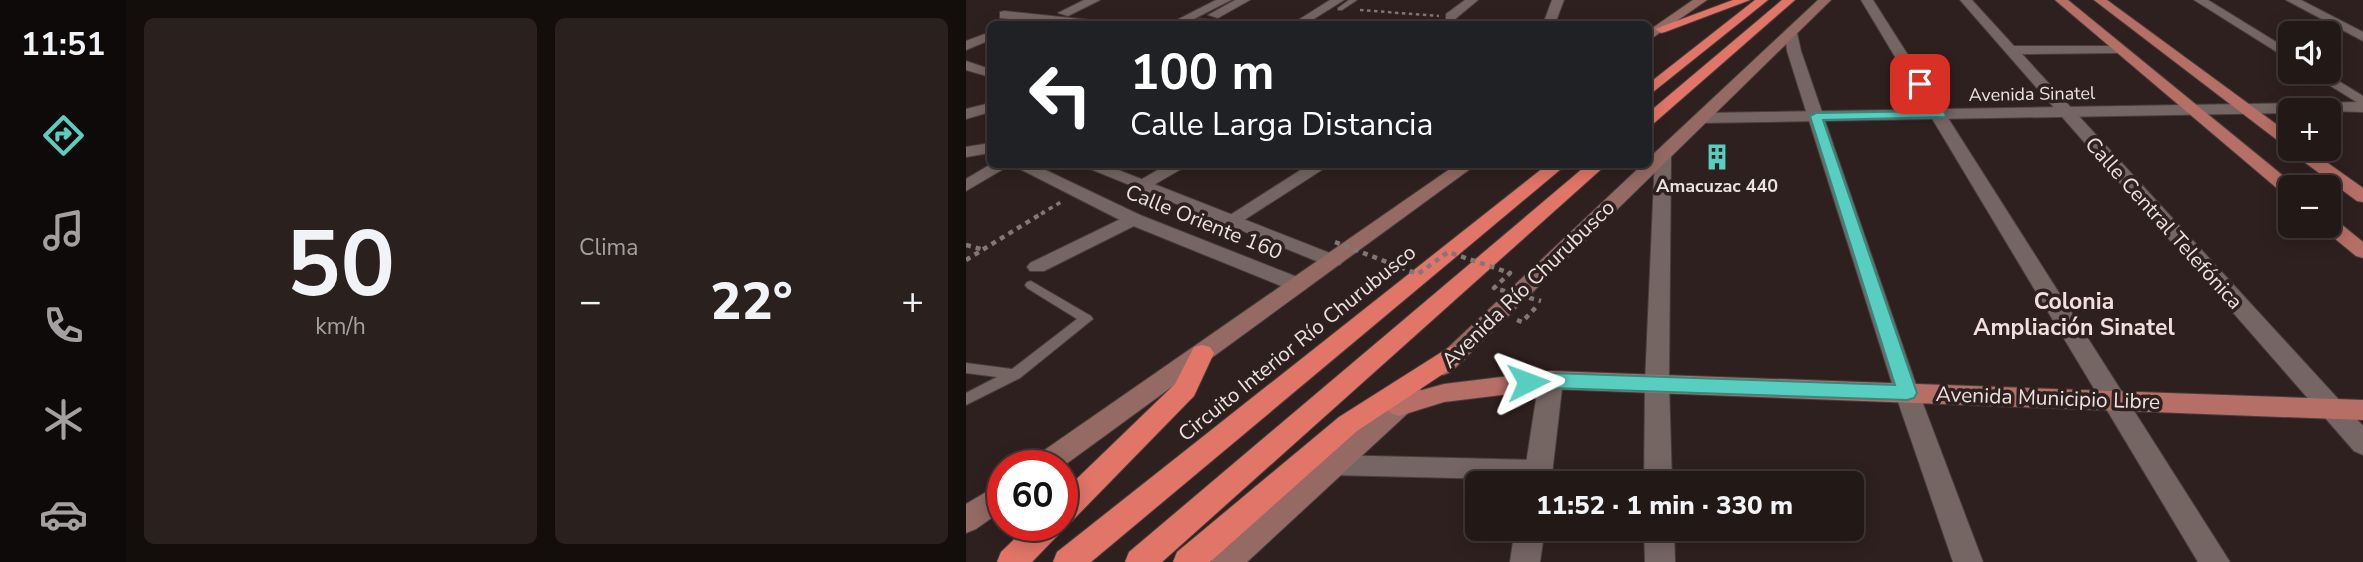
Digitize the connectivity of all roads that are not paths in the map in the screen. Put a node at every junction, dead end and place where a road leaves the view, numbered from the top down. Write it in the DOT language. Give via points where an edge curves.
graph roads {
  1 [pos="1094,0"];
  2 [pos="1225,0"];
  3 [pos="1244,0"];
  4 [pos="1354,0"];
  5 [pos="1472,0"];
  6 [pos="1558,0"];
  7 [pos="1702,0"];
  8 [pos="1744,0"];
  9 [pos="1762,0"];
  10 [pos="1789,0"];
  11 [pos="1825,0"];
  12 [pos="1867,0"];
  13 [pos="1966,0"];
  14 [pos="2061,0"];
  15 [pos="2101,0"];
  16 [pos="2200,0"];
  17 [pos="2292,0"];
  18 [pos="1339,4"];
  19 [pos="1064,13"];
  20 [pos="1004,15"];
  21 [pos="1450,17"];
  22 [pos="1032,18"];
  23 [pos="1025,21"];
  24 [pos="1061,21"];
  25 [pos="1181,21"];
  26 [pos="1205,21"];
  27 [pos="1304,21"];
  28 [pos="1550,21"];
  29 [pos="1661,29"];
  30 [pos="1791,33"];
  31 [pos="1652,35"];
  32 [pos="987,37"];
  33 [pos="2363,37"];
  34 [pos="966,46"];
  35 [pos="2119,49"];
  36 [pos="2278,49"];
  37 [pos="2010,50"];
  38 [pos="966,65"];
  39 [pos="987,72"];
  40 [pos="2334,84"];
  41 [pos="1652,89"];
  42 [pos="2361,101"];
  43 [pos="2240,104"];
  44 [pos="2188,105"];
  45 [pos="2060,107"];
  46 [pos="987,109"];
  47 [pos="1937,110"];
  48 [pos="1815,111"];
  49 [pos="1707,113"];
  50 [pos="966,114"];
  51 [pos="1652,118"];
  52 [pos="2278,133"];
  53 [pos="2314,161"];
  54 [pos="1661,166"];
  55 [pos="997,168"];
  56 [pos="1026,168"];
  57 [pos="1095,168"];
  58 [pos="1175,168"];
  59 [pos="1316,168"];
  60 [pos="1463,168"];
  61 [pos="1554,168"];
  62 [pos="1594,168"];
  63 [pos="2278,180"];
  64 [pos="966,186"];
  65 [pos="1139,187"];
  66 [pos="2363,197"];
  67 [pos="1133,219"];
  68 [pos="1228,222"];
  69 [pos="1253,231"];
  70 [pos="2341,233"];
  71 [pos="1334,251"];
  72 [pos="2363,252"];
  73 [pos="1217,253"];
  74 [pos="1034,276"];
  75 [pos="1298,285"];
  76 [pos="1202,353"];
  77 [pos="1456,354"];
  78 [pos="966,368"];
  79 [pos="1014,374"];
  80 [pos="1551,380"];
  81 [pos="1657,383"];
  82 [pos="1907,393"];
  83 [pos="966,400"];
  84 [pos="2112,400"];
  85 [pos="1399,406"];
  86 [pos="2331,409"];
  87 [pos="2363,410"];
  88 [pos="2363,444"];
  89 [pos="1066,450"];
  90 [pos="1331,465"];
  91 [pos="1539,471"];
  92 [pos="1658,471"];
  93 [pos="1465,473"];
  94 [pos="1078,496"];
  95 [pos="987,505"];
  96 [pos="966,520"];
  97 [pos="1033,541"];
  98 [pos="1528,541"];
  99 [pos="1659,541"];
  100 [pos="1012,562"];
  101 [pos="1068,562"];
  102 [pos="1140,562"];
  103 [pos="1188,562"];
  104 [pos="1226,562"];
  105 [pos="1525,562"];
  106 [pos="1660,562"];
  107 [pos="1968,562"];
  108 [pos="2215,562"];
  1 -- 19 [label="street"];
  2 -- 25 [label="street"];
  3 -- 26 [label="street"];
  4 -- 18 [label="lane"];
  5 -- 21 [label="street"];
  6 -- 28 [label="street"];
  7 -- 29 [label="main road"];
  8 -- 29 [label="highway"];
  9 -- 41 [label="highway"];
  10 -- 51 [label="highway"];
  11 -- 30 [label="main road, Avenida Río Churubusco"];
  12 -- 47 [label="street"];
  13 -- 37 [label="street, Calle Central Telefónica"];
  14 -- 35 [label="main road"];
  15 -- 43 [label="main road"];
  16 -- 36 [label="street"];
  17 -- 33 [label="street"];
  18 -- 27 [label="street"];
  20 -- 22 [label="street"];
  22 -- 23 [label="street"];
  22 -- 24 [label="street"];
  29 -- 31 [label="main road"];
  30 -- 48 [label="street"];
  30 -- 49 [label="main road, Avenida Río Churubusco"];
  32 -- 34 [label="street"];
  35 -- 37 [label="street"];
  35 -- 44 [label="main road"];
  37 -- 45 [label="street, Calle Central Telefónica"];
  38 -- 39 [label="street"];
  40 -- 42 [label="street"];
  42 -- 43 [label="street, Avenida Sinatel"];
  43 -- 44 [label="street, Avenida Sinatel"];
  43 -- 52 [label="main road"];
  44 -- 45 [label="street, Avenida Sinatel"];
  44 -- 63 [label="main road"];
  45 -- 47 [label="street, Avenida Sinatel"];
  45 -- 86 [label="street, Calle Central Telefónica"];
  46 -- 50 [label="street"];
  47 -- 48 [label="street, Avenida Sinatel"];
  47 -- 84 [label="street"];
  48 -- 49 [label="street, Avenida Sinatel"];
  48 -- 82 [label="street"];
  49 -- 54 [label="main road, Avenida Río Churubusco"];
  53 -- 66 [label="main road"];
  54 -- 77 [label="main road, Avenida Río Churubusco"];
  54 -- 81 [label="street"];
  55 -- 64 [label="street"];
  56 -- 67 [label="street, Calle Oriente 160"];
  57 -- 65 [label="street, Calle Oriente 160"];
  58 -- 65 [label="street"];
  59 -- 68 [label="street"];
  60 -- 71 [label="main road"];
  61 -- 101 [label="highway, Circuito Interior Río Churubusco"];
  62 -- 102 [label="highway"];
  65 -- 68 [label="street, Calle Oriente 160"];
  67 -- 73 [label="street, Calle Oriente 160"];
  67 -- 74 [label="street"];
  68 -- 69 [label="street, Calle Oriente 160"];
  69 -- 71 [label="street, Calle Oriente 160"];
  69 -- 73 [label="street"];
  70 -- 72 [label="main road"];
  71 -- 75 [label="main road"];
  73 -- 75 [label="street, Calle Oriente 160"];
  74 -- 79 [label="lane" via="1086,319"];
  75 -- 76 [label="main road"];
  76 -- 89 [label="main road"];
  76 -- 94 [label="highway" via="1185,390"];
  77 -- 85 [label="main road, Avenida Río Churubusco"];
  77 -- 103 [label="highway" via="1348,424"];
  78 -- 79 [label="lane"];
  79 -- 83 [label="lane"];
  80 -- 81 [label="main road, Avenida Municipio Libre"];
  80 -- 85 [label="main road, Avenida Municipio Libre" via="1444,393"];
  80 -- 91 [label="street"];
  81 -- 82 [label="main road, Avenida Municipio Libre"];
  81 -- 92 [label="street"];
  82 -- 84 [label="main road, Avenida Municipio Libre"];
  82 -- 107 [label="street"];
  84 -- 86 [label="main road, Avenida Municipio Libre"];
  84 -- 108 [label="street"];
  85 -- 90 [label="main road, Avenida Río Churubusco"];
  86 -- 87 [label="main road, Avenida Municipio Libre"];
  86 -- 88 [label="street, Calle Central Telefónica"];
  90 -- 93 [label="street"];
  90 -- 104 [label="main road, Avenida Río Churubusco"];
  95 -- 96 [label="main road"];
  97 -- 100 [label="highway"];
  98 -- 105 [label="street"];
  99 -- 106 [label="street"];
}
